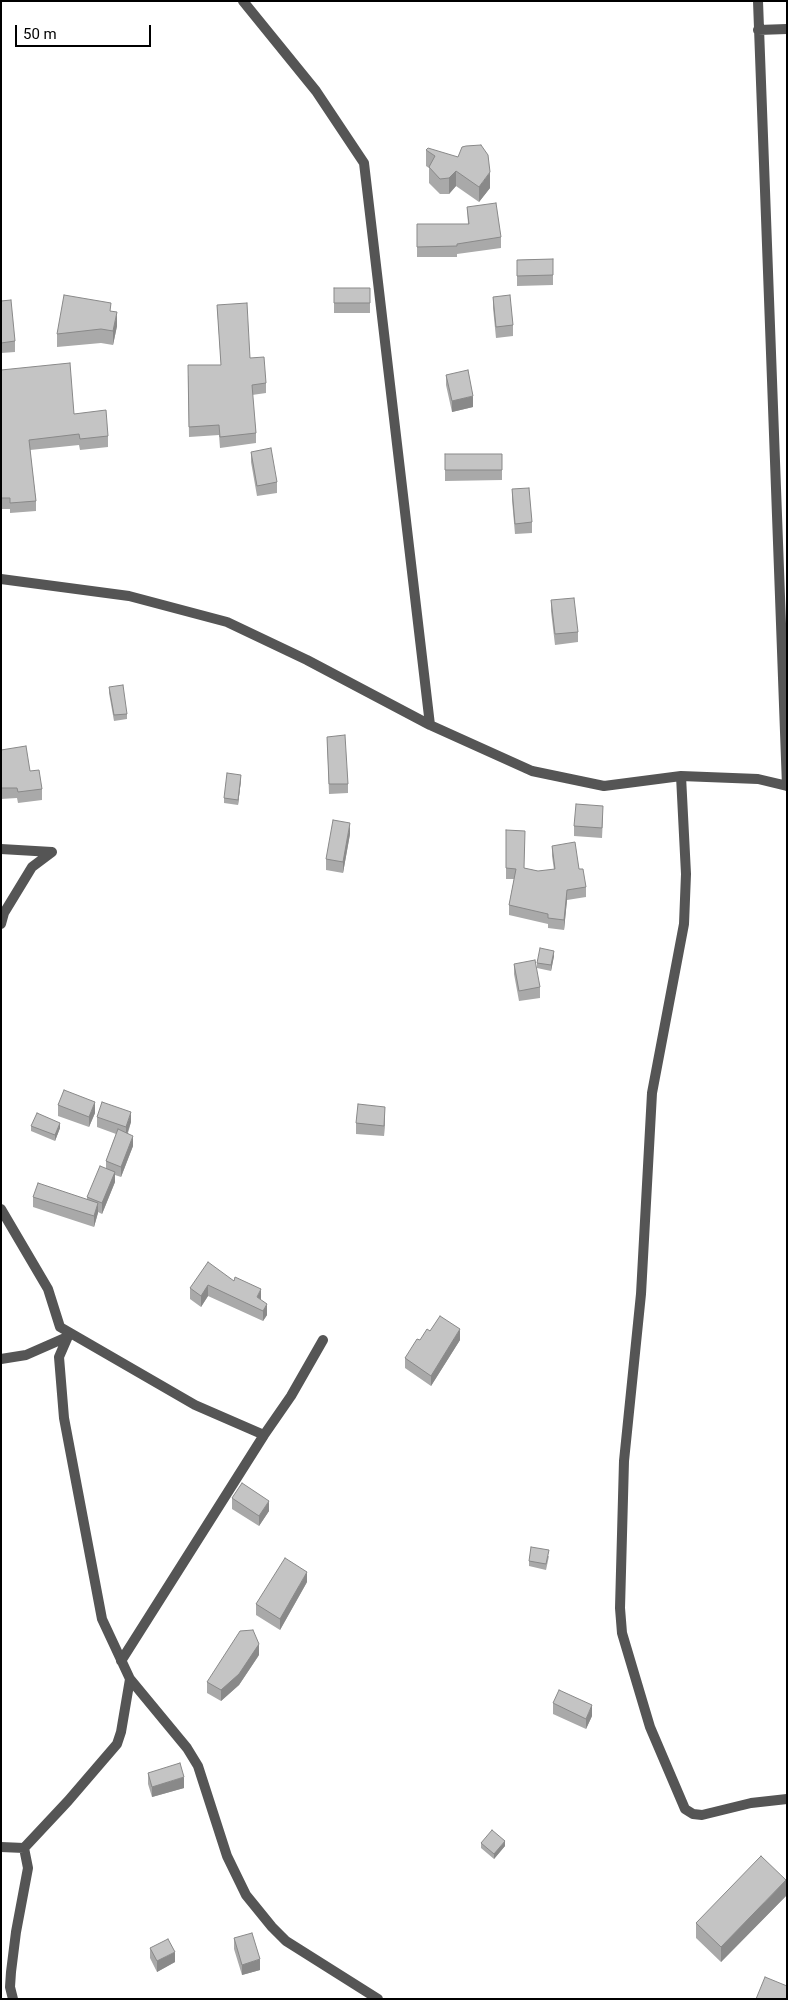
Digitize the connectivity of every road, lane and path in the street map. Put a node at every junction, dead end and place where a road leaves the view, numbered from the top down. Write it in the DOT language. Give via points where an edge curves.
graph roads {
  1 [pos="243,1"];
  2 [pos="758,1"];
  3 [pos="787,29"];
  4 [pos="758,30"];
  5 [pos="1,579"];
  6 [pos="430,725"];
  7 [pos="681,776"];
  8 [pos="787,786"];
  9 [pos="1,849"];
  10 [pos="1,924"];
  11 [pos="1,1209"];
  12 [pos="68,1335"];
  13 [pos="323,1340"];
  14 [pos="1,1359"];
  15 [pos="264,1435"];
  16 [pos="121,1661"];
  17 [pos="130,1679"];
  18 [pos="787,1798"];
  19 [pos="1,1847"];
  20 [pos="24,1848"];
  21 [pos="13,1999"];
  22 [pos="378,1999"];
  1 -- 6 [label="street" via="328,107 364,163"];
  2 -- 4 [label="street"];
  3 -- 4 [label="street"];
  4 -- 8 [label="street"];
  5 -- 6 [label="street" via="129,596 227,622"];
  6 -- 7 [label="street" via="532,772 604,786"];
  7 -- 8 [label="street" via="758,779"];
  7 -- 18 [label="street" via="686,874 684,924 652,1093 641,1294 624,1461 622,1633 650,1727 685,1809 702,1815"];
  9 -- 10 [label="street" via="52,852 32,867 4,913"];
  11 -- 12 [label="street" via="48,1289 60,1327"];
  12 -- 14 [label="street" via="26,1354"];
  12 -- 15 [label="street" via="194,1405"];
  12 -- 16 [label="street" via="59,1357 64,1418 102,1619"];
  13 -- 15 [label="street" via="292,1396"];
  15 -- 16 [label="street"];
  16 -- 17 [label="street"];
  17 -- 20 [label="street" via="117,1744"];
  17 -- 22 [label="street" via="198,1766 227,1856 246,1895 286,1941"];
  19 -- 20 [label="street"];
  20 -- 21 [label="street" via="28,1868 11,1972"];
}
